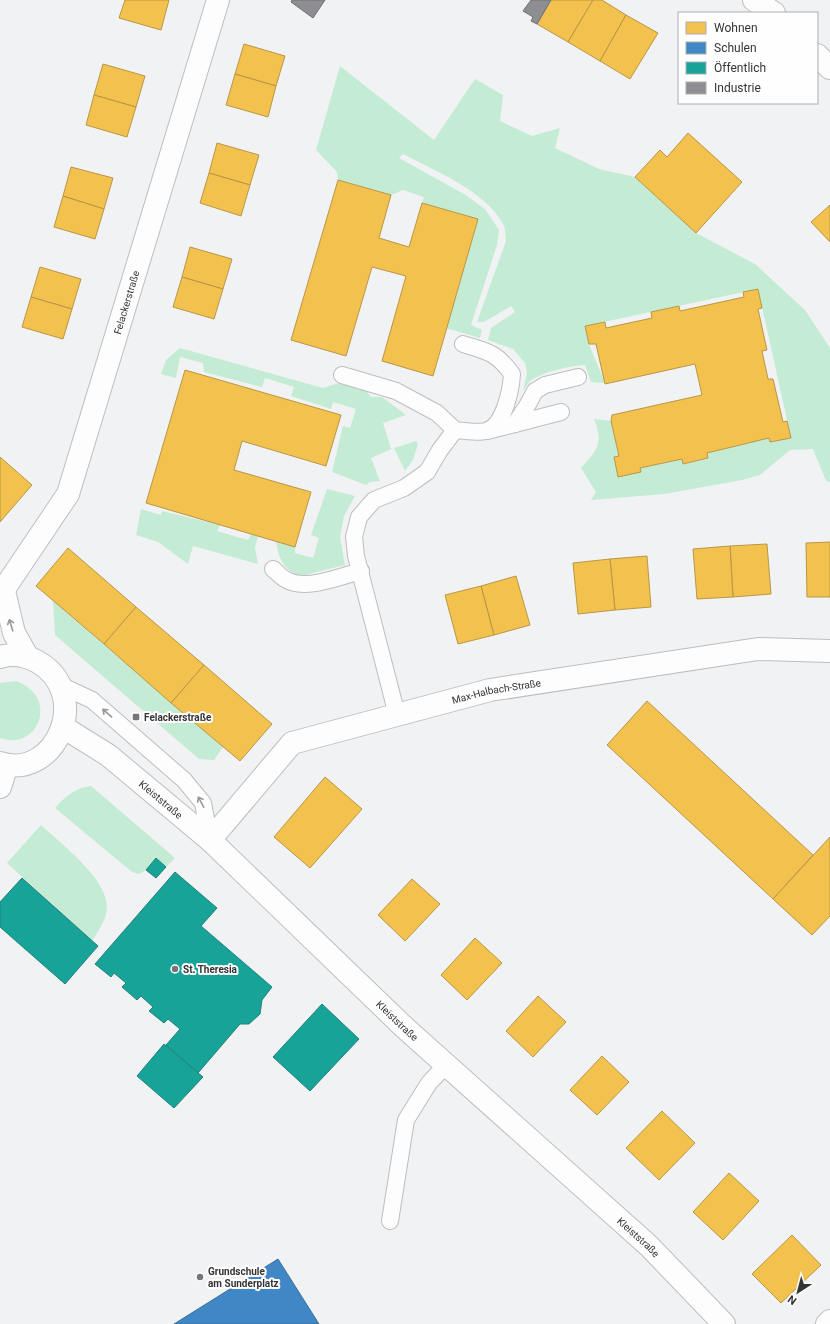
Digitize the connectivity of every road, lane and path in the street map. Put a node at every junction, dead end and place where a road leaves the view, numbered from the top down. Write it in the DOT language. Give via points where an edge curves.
graph roads {
  1 [pos="218,0"];
  2 [pos="754,0"];
  3 [pos="772,12"];
  4 [pos="818,56"];
  5 [pos="830,68"];
  6 [pos="463,344"];
  7 [pos="342,375"];
  8 [pos="578,377"];
  9 [pos="560,412"];
  10 [pos="515,424"];
  11 [pos="455,430"];
  12 [pos="487,431"];
  13 [pos="273,569"];
  14 [pos="360,571"];
  15 [pos="2,593"];
  16 [pos="830,651"];
  17 [pos="27,656"];
  18 [pos="0,657"];
  19 [pos="62,686"];
  20 [pos="398,715"];
  21 [pos="63,727"];
  22 [pos="4,764"];
  23 [pos="0,787"];
  24 [pos="210,840"];
  25 [pos="446,1064"];
  26 [pos="390,1221"];
  27 [pos="830,1321"];
  28 [pos="724,1324"];
  29 [pos="827,1324"];
  1 -- 15 [label="street, Felackerstraße" via="68,494"];
  2 -- 3 [label="street"];
  4 -- 5 [label="street"];
  6 -- 12 [label="lane" via="492,353 503,361 512,374 507,402 498,421"];
  7 -- 11 [label="lane" via="396,391 437,413"];
  8 -- 10 [label="lane" via="545,385 535,391"];
  9 -- 10 [label="lane"];
  10 -- 12 [label="lane"];
  11 -- 12 [label="lane"];
  11 -- 14 [label="lane" via="427,472 404,488 374,500 359,517 354,537"];
  13 -- 14 [label="lane" via="285,580 298,584 316,583"];
  14 -- 20 [label="lane"];
  17 -- 15 [label="street, Felackerstraße, one-way" via="14,633"];
  16 -- 20 [label="street, Max-Halbach-Straße" via="758,650 490,690"];
  17 -- 18 [label="street"];
  17 -- 19 [label="street" via="52,673"];
  19 -- 21 [label="street" via="66,706"];
  24 -- 19 [label="lane, one-way" via="203,803 184,780 92,700"];
  20 -- 24 [label="street, Max-Halbach-Straße" via="292,743"];
  21 -- 22 [label="street" via="55,743 42,757 26,764"];
  21 -- 24 [label="street, Kleiststraße" via="108,754"];
  22 -- 23 [label="street"];
  24 -- 25 [label="street, Kleiststraße" via="405,1028"];
  25 -- 26 [label="lane" via="429,1083 406,1120"];
  25 -- 28 [label="street, Kleiststraße" via="649,1246"];
  27 -- 29 [label="street"];
}
